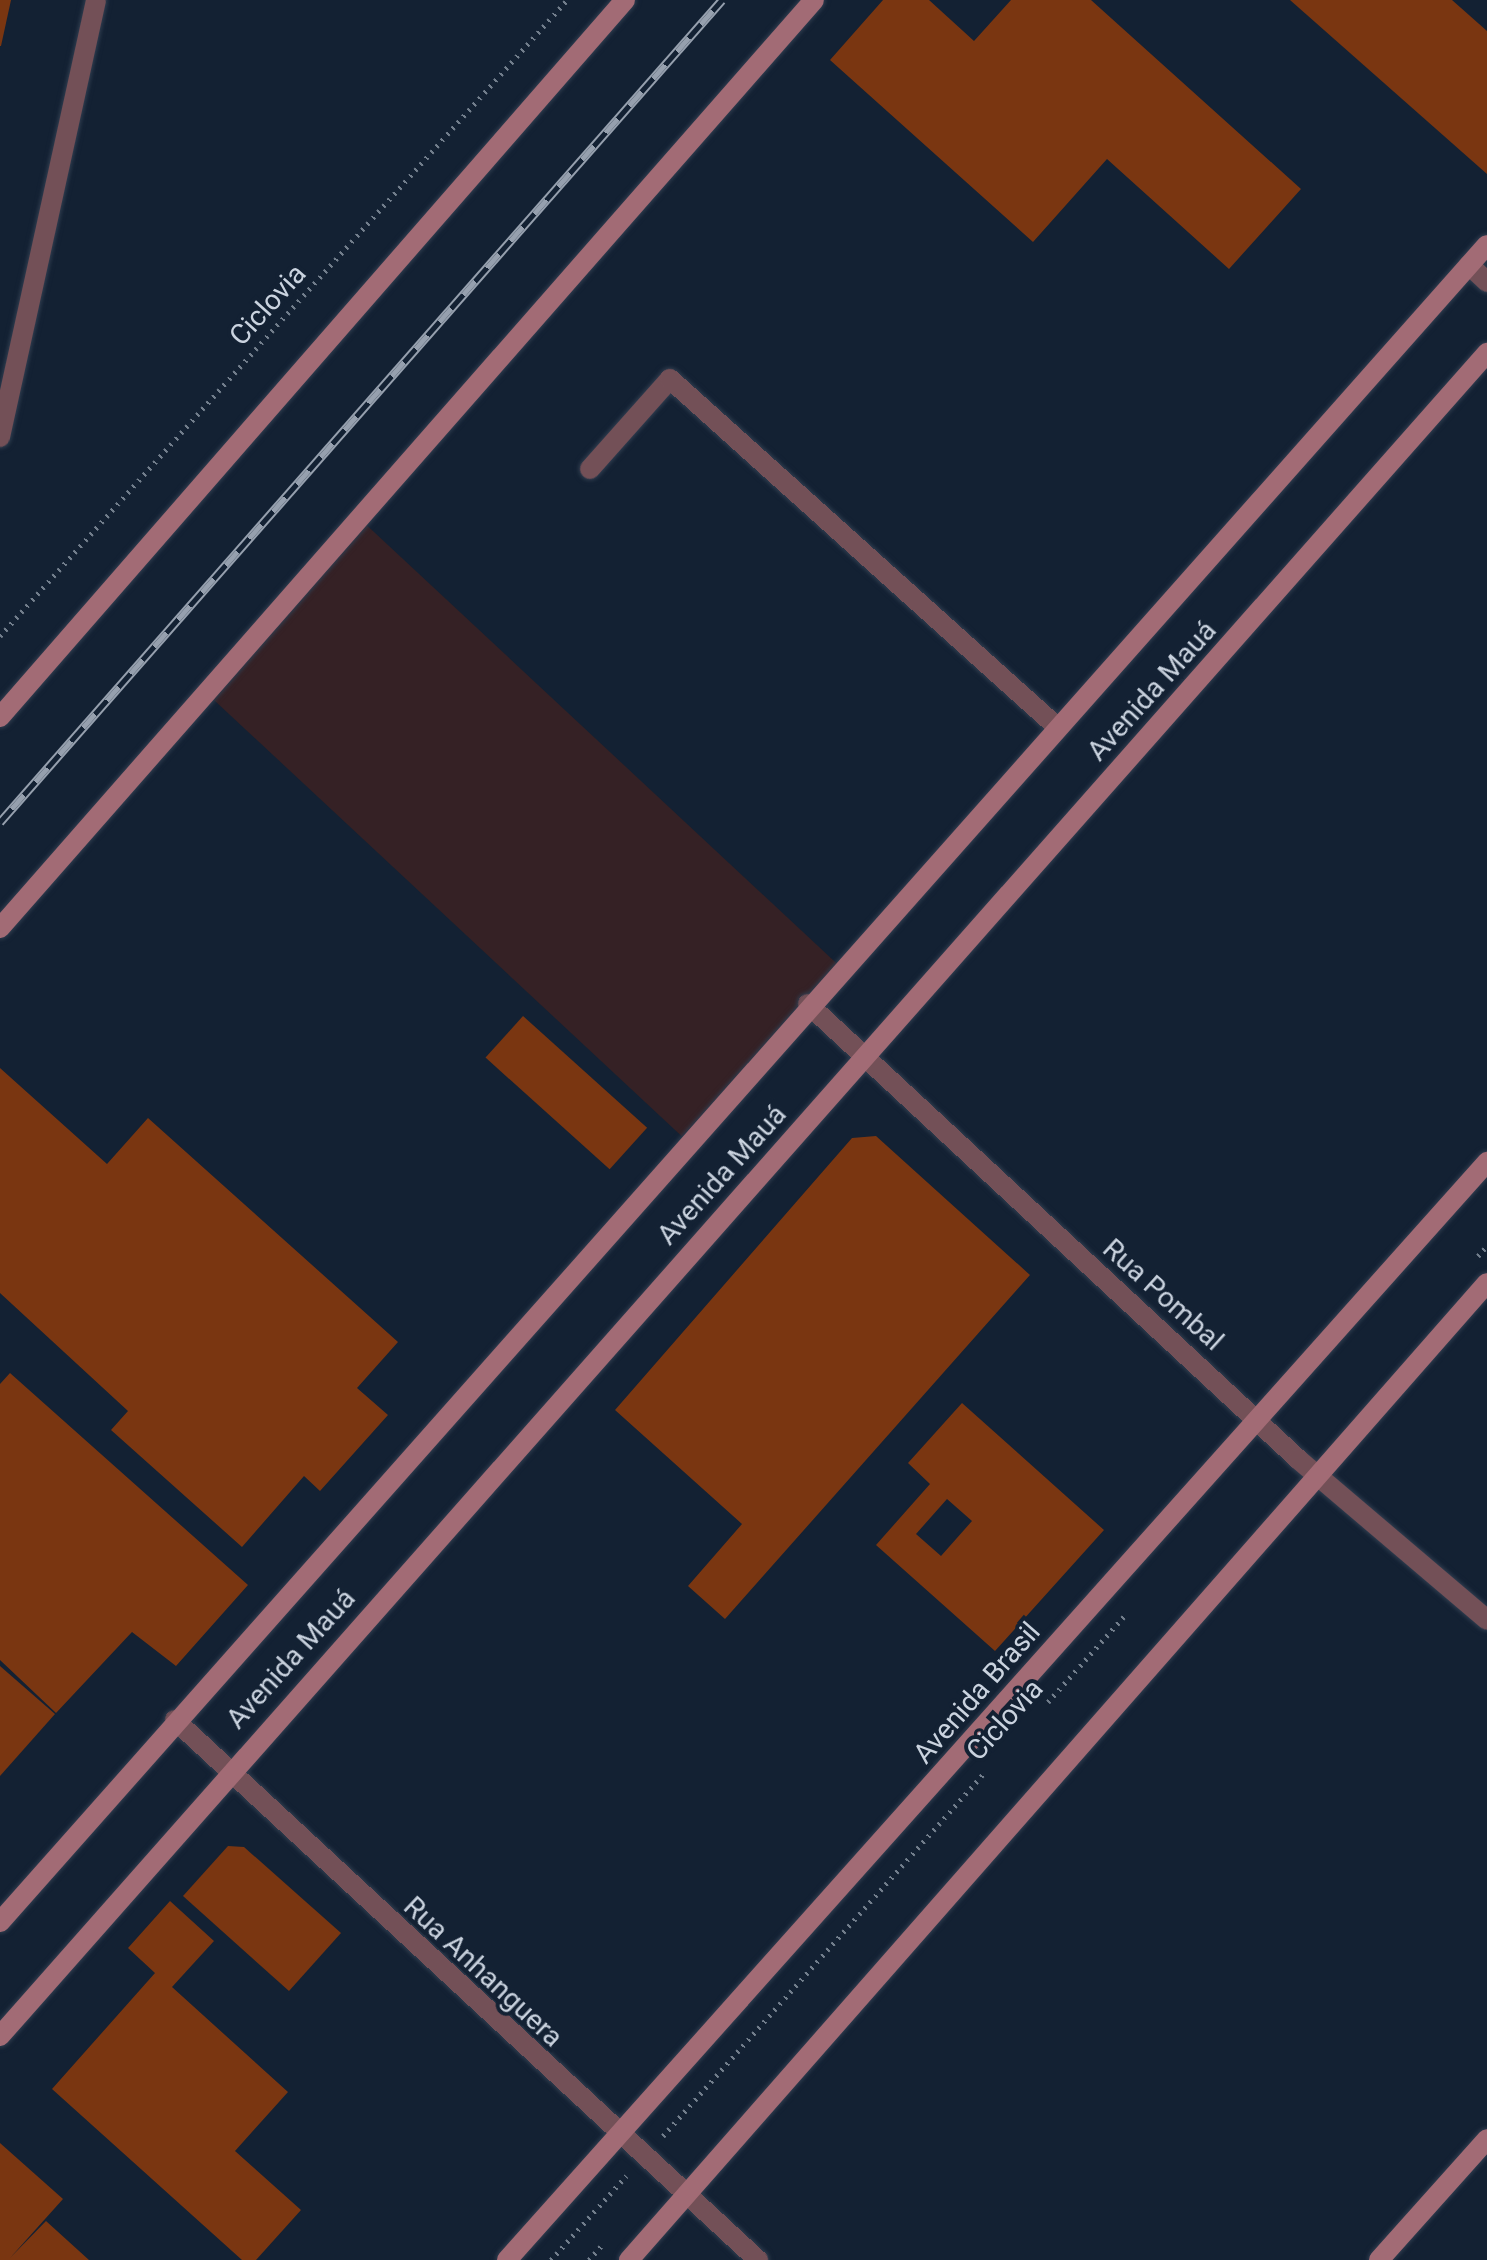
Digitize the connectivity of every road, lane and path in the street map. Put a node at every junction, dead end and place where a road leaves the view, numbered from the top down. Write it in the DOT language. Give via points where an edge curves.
graph roads {
  1 [pos="96,0"];
  2 [pos="567,0"];
  3 [pos="625,0"];
  4 [pos="814,0"];
  5 [pos="1487,245"];
  6 [pos="1469,265"];
  7 [pos="1487,282"];
  8 [pos="1487,353"];
  9 [pos="0,437"];
  10 [pos="590,469"];
  11 [pos="0,636"];
  12 [pos="0,717"];
  13 [pos="1057,727"];
  14 [pos="0,928"];
  15 [pos="808,1004"];
  16 [pos="863,1059"];
  17 [pos="1487,1162"];
  18 [pos="1487,1283"];
  19 [pos="1257,1419"];
  20 [pos="1317,1474"];
  21 [pos="1135,1605"];
  22 [pos="1487,1620"];
  23 [pos="1044,1707"];
  24 [pos="175,1720"];
  25 [pos="991,1766"];
  26 [pos="228,1772"];
  27 [pos="0,1922"];
  28 [pos="0,2036"];
  29 [pos="620,2139"];
  30 [pos="1487,2139"];
  31 [pos="642,2159"];
  32 [pos="683,2196"];
  33 [pos="507,2260"];
  34 [pos="551,2260"];
  35 [pos="629,2260"];
  36 [pos="758,2260"];
  37 [pos="1379,2260"];
  1 -- 9 [label="street"];
  2 -- 11 [label="path, Ciclovia"];
  3 -- 12 [label="main road"];
  4 -- 14 [label="main road"];
  5 -- 6 [label="main road, Avenida Mauá"];
  6 -- 7 [label="street"];
  6 -- 13 [label="main road, Avenida Mauá"];
  8 -- 16 [label="main road, Avenida Mauá"];
  10 -- 13 [label="street" via="670,379"];
  13 -- 15 [label="main road, Avenida Mauá"];
  15 -- 16 [label="street, Rua Pombal"];
  15 -- 24 [label="main road, Avenida Mauá"];
  16 -- 19 [label="street, Rua Pombal"];
  16 -- 26 [label="main road, Avenida Mauá"];
  17 -- 19 [label="main road, Avenida Brasil"];
  18 -- 20 [label="main road"];
  19 -- 20 [label="street, Rua Pombal"];
  19 -- 29 [label="main road, Avenida Brasil"];
  20 -- 22 [label="street, Rua Pombal"];
  20 -- 32 [label="main road"];
  21 -- 23 [label="path, Ciclovia"];
  24 -- 26 [label="street, Rua Anhanguera"];
  24 -- 27 [label="main road, Avenida Mauá"];
  25 -- 31 [label="path, Ciclovia"];
  26 -- 28 [label="main road, Avenida Mauá"];
  26 -- 29 [label="street, Rua Anhanguera"];
  29 -- 31 [label="street, Rua Anhanguera"];
  29 -- 33 [label="main road, Avenida Brasil"];
  30 -- 37 [label="main road"];
  31 -- 32 [label="street, Rua Anhanguera"];
  31 -- 34 [label="path, Ciclovia"];
  32 -- 35 [label="main road"];
  32 -- 36 [label="street, Rua Anhanguera"];
}
